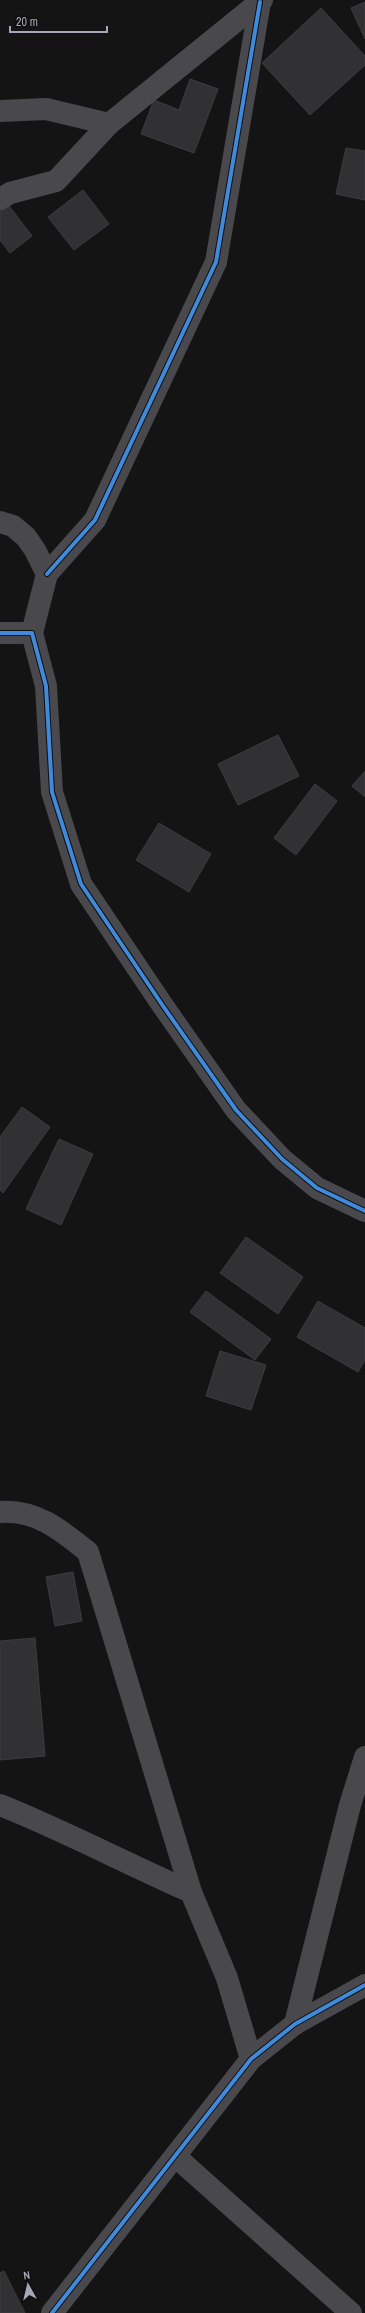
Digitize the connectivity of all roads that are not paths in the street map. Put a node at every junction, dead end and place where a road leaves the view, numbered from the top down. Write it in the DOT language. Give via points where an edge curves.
graph roads {
  1 [pos="261,1"];
  2 [pos="0,111"];
  3 [pos="109,124"];
  4 [pos="0,199"];
  5 [pos="0,522"];
  6 [pos="46,574"];
  7 [pos="0,633"];
  8 [pos="32,633"];
  9 [pos="365,1211"];
  10 [pos="0,1512"];
  11 [pos="365,1757"];
  12 [pos="0,1805"];
  13 [pos="191,1892"];
  14 [pos="365,1985"];
  15 [pos="295,2024"];
  16 [pos="251,2059"];
  17 [pos="175,2156"];
  18 [pos="52,2313"];
  19 [pos="351,2313"];
  1 -- 3 [label="street"];
  1 -- 6 [label="street" via="216,262 95,520"];
  2 -- 3 [label="street" via="46,110"];
  3 -- 4 [label="street" via="56,181 10,193"];
  5 -- 6 [label="street" via="13,526 26,537"];
  6 -- 8 [label="street"];
  7 -- 8 [label="street"];
  8 -- 9 [label="street" via="46,686 52,792 81,884 162,1006 236,1110 282,1159 317,1188"];
  10 -- 13 [label="street" via="16,1511 54,1526 88,1552"];
  11 -- 15 [label="street" via="350,1805"];
  12 -- 13 [label="street" via="58,1828 124,1862"];
  13 -- 16 [label="street" via="228,1978"];
  14 -- 15 [label="street"];
  15 -- 16 [label="street"];
  16 -- 17 [label="street"];
  17 -- 18 [label="street"];
  17 -- 19 [label="street"];
}
